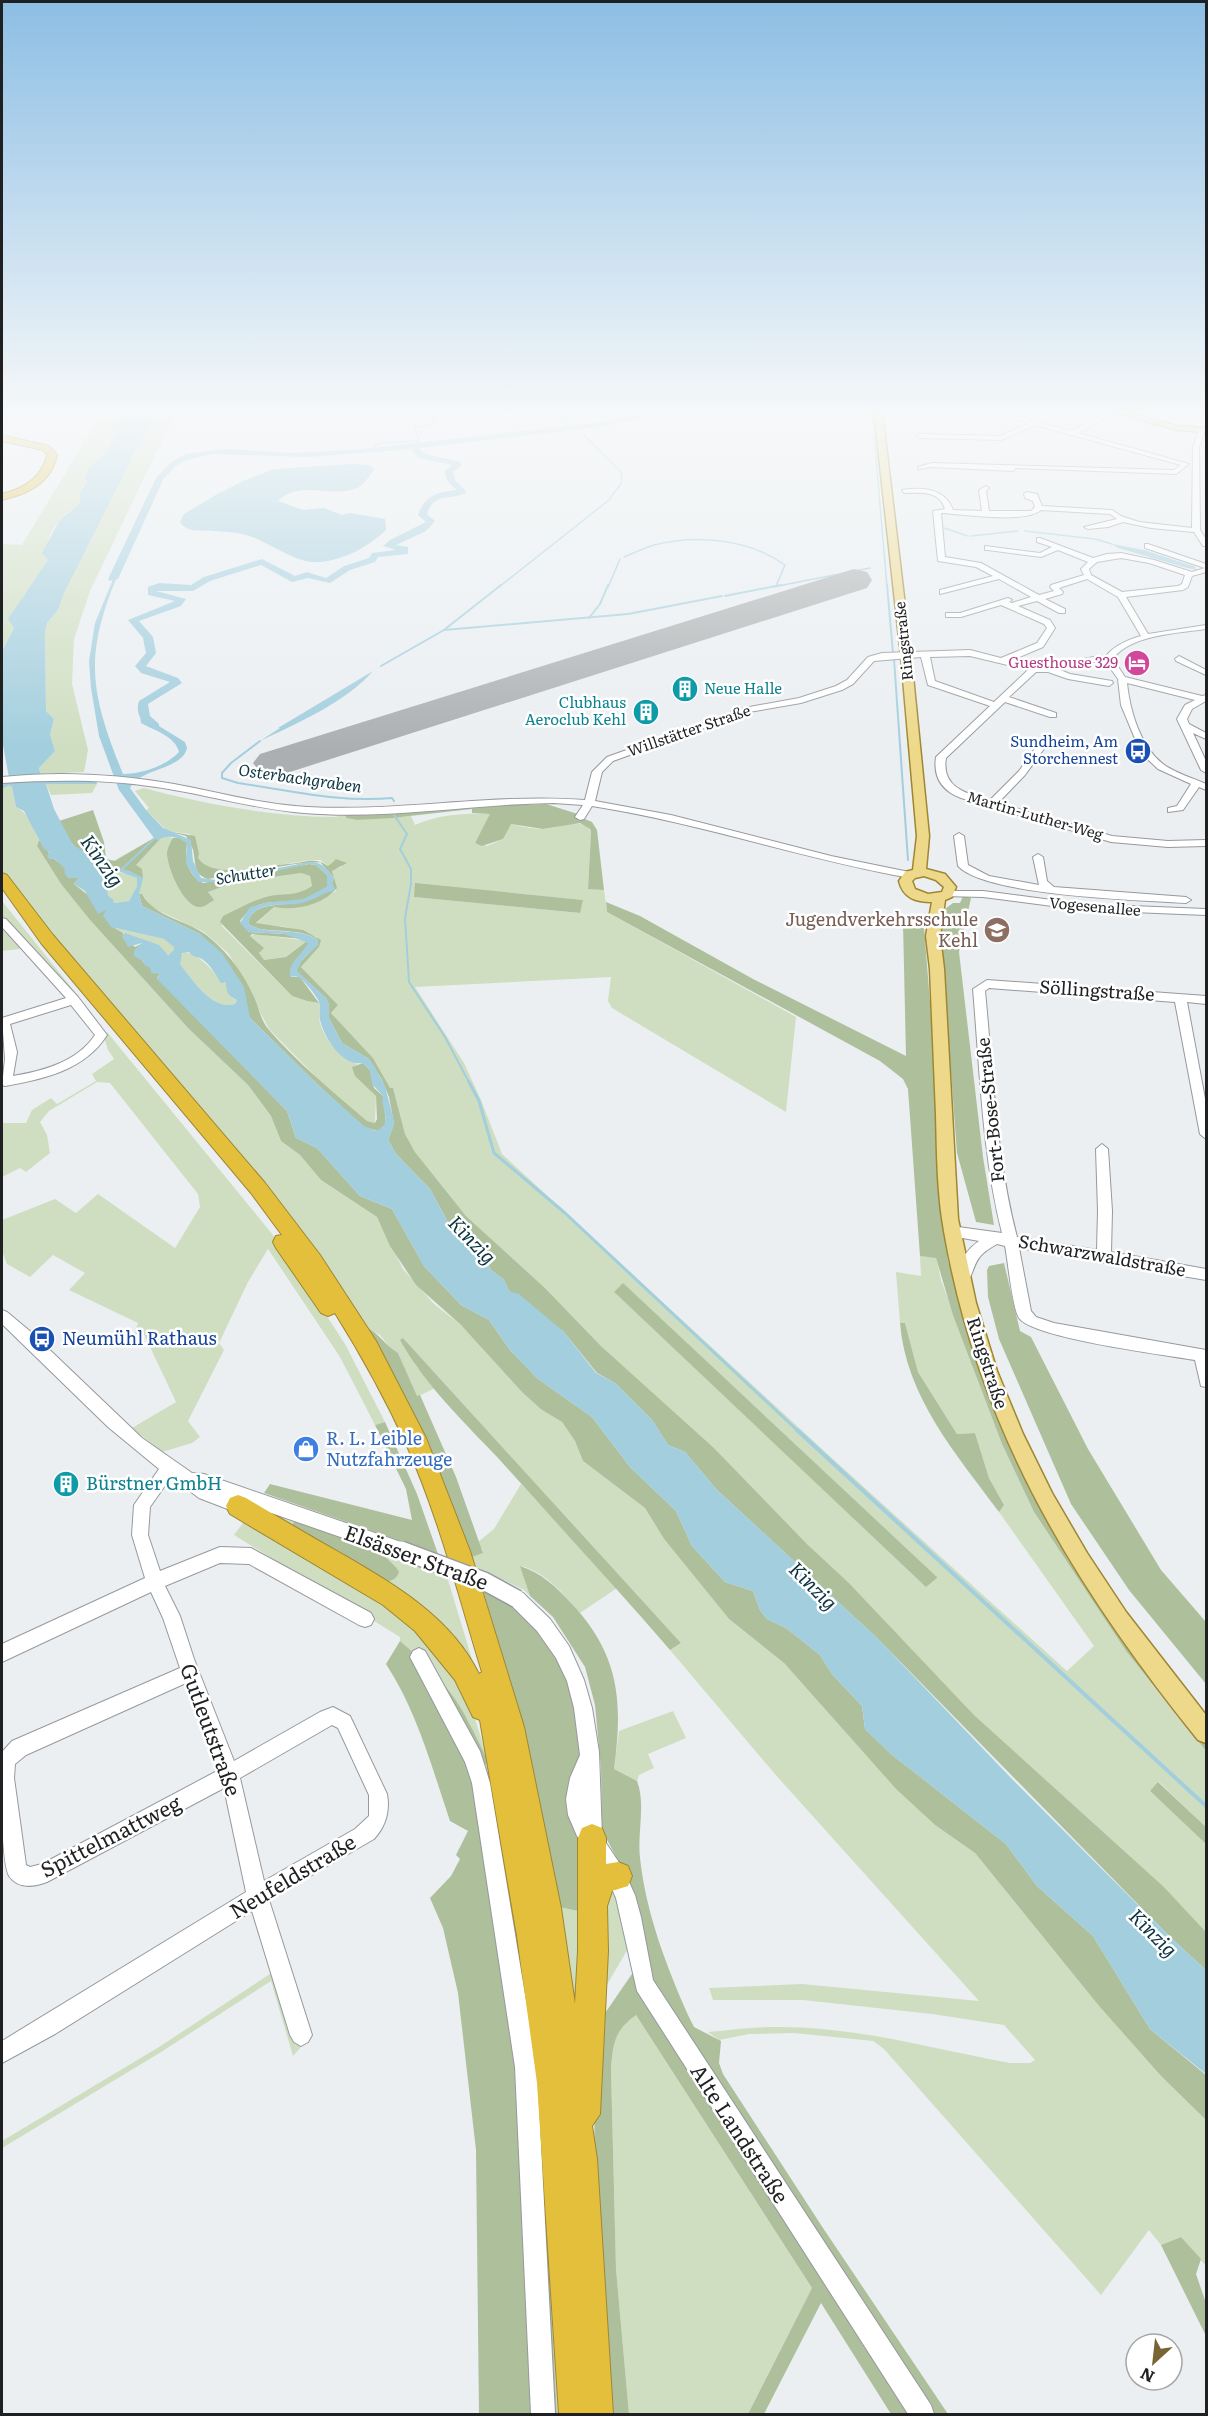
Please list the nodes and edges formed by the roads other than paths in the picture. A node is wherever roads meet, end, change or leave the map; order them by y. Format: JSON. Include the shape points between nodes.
{"nodes":[{"id":1,"x":891,"y":524,"type":"edge"},
{"id":2,"x":938,"y":524,"type":"edge"},
{"id":3,"x":1112,"y":524,"type":"edge"},
{"id":4,"x":1177,"y":524,"type":"edge"},
{"id":5,"x":1200,"y":524,"type":"edge"},
{"id":6,"x":1196,"y":525,"type":"junction"},
{"id":7,"x":1088,"y":527,"type":"dead end"},
{"id":8,"x":1040,"y":540,"type":"dead end"},
{"id":9,"x":1206,"y":544,"type":"edge"},
{"id":10,"x":1148,"y":546,"type":"dead end"},
{"id":11,"x":1058,"y":547,"type":"junction"},
{"id":12,"x":988,"y":548,"type":"dead end"},
{"id":13,"x":1093,"y":561,"type":"junction"},
{"id":14,"x":1206,"y":568,"type":"edge"},
{"id":15,"x":1194,"y":573,"type":"junction"},
{"id":16,"x":1088,"y":576,"type":"junction"},
{"id":17,"x":999,"y":577,"type":"junction"},
{"id":18,"x":943,"y":592,"type":"dead end"},
{"id":19,"x":1029,"y":594,"type":"junction"},
{"id":20,"x":1121,"y":595,"type":"junction"},
{"id":21,"x":1038,"y":598,"type":"junction"},
{"id":22,"x":1002,"y":602,"type":"junction"},
{"id":23,"x":1011,"y":606,"type":"junction"},
{"id":24,"x":1062,"y":611,"type":"dead end"},
{"id":25,"x":949,"y":615,"type":"dead end"},
{"id":26,"x":1206,"y":627,"type":"edge"},
{"id":27,"x":1187,"y":629,"type":"junction"},
{"id":28,"x":1146,"y":638,"type":"junction"},
{"id":29,"x":1206,"y":640,"type":"edge"},
{"id":30,"x":925,"y":655,"type":"junction"},
{"id":31,"x":906,"y":656,"type":"junction"},
{"id":32,"x":1109,"y":658,"type":"junction"},
{"id":33,"x":1179,"y":659,"type":"dead end"},
{"id":34,"x":1002,"y":661,"type":"junction"},
{"id":35,"x":1034,"y":669,"type":"junction"},
{"id":36,"x":1049,"y":669,"type":"junction"},
{"id":37,"x":1206,"y":673,"type":"edge"},
{"id":38,"x":1117,"y":683,"type":"junction"},
{"id":39,"x":1204,"y":698,"type":"edge"},
{"id":40,"x":999,"y":701,"type":"junction"},
{"id":41,"x":1053,"y":715,"type":"dead end"},
{"id":42,"x":1184,"y":725,"type":"junction"},
{"id":43,"x":1206,"y":736,"type":"edge"},
{"id":44,"x":1044,"y":742,"type":"dead end"},
{"id":45,"x":1206,"y":770,"type":"edge"},
{"id":46,"x":2,"y":780,"type":"edge"},
{"id":47,"x":1203,"y":785,"type":"edge"},
{"id":48,"x":590,"y":803,"type":"junction"},
{"id":49,"x":992,"y":804,"type":"junction"},
{"id":50,"x":1171,"y":810,"type":"dead end"},
{"id":51,"x":580,"y":817,"type":"dead end"},
{"id":52,"x":959,"y":836,"type":"dead end"},
{"id":53,"x":923,"y":837,"type":"junction"},
{"id":54,"x":1206,"y":843,"type":"edge"},
{"id":55,"x":1038,"y":857,"type":"dead end"},
{"id":56,"x":911,"y":877,"type":"junction"},
{"id":57,"x":2,"y":878,"type":"edge"},
{"id":58,"x":943,"y":887,"type":"junction"},
{"id":59,"x":1051,"y":890,"type":"junction"},
{"id":60,"x":2,"y":892,"type":"edge"},
{"id":61,"x":1081,"y":894,"type":"junction"},
{"id":62,"x":921,"y":898,"type":"junction"},
{"id":63,"x":1186,"y":900,"type":"dead end"},
{"id":64,"x":1083,"y":907,"type":"junction"},
{"id":65,"x":1206,"y":912,"type":"edge"},
{"id":66,"x":2,"y":921,"type":"edge"},
{"id":67,"x":933,"y":936,"type":"junction"},
{"id":68,"x":987,"y":984,"type":"joint"},
{"id":69,"x":1180,"y":997,"type":"junction"},
{"id":70,"x":75,"y":1000,"type":"junction"},
{"id":71,"x":1206,"y":1000,"type":"edge"},
{"id":72,"x":3,"y":1022,"type":"edge"},
{"id":73,"x":3,"y":1082,"type":"edge"},
{"id":74,"x":1206,"y":1134,"type":"edge"},
{"id":75,"x":1102,"y":1149,"type":"dead end"},
{"id":76,"x":951,"y":1231,"type":"junction"},
{"id":77,"x":1005,"y":1239,"type":"junction"},
{"id":78,"x":1104,"y":1256,"type":"junction"},
{"id":79,"x":1206,"y":1274,"type":"edge"},
{"id":80,"x":962,"y":1285,"type":"junction"},
{"id":81,"x":2,"y":1316,"type":"edge"},
{"id":82,"x":1204,"y":1356,"type":"edge"},
{"id":83,"x":1206,"y":1381,"type":"edge"},
{"id":84,"x":168,"y":1469,"type":"junction"},
{"id":85,"x":244,"y":1502,"type":"junction"},
{"id":86,"x":155,"y":1583,"type":"junction"},
{"id":87,"x":365,"y":1619,"type":"dead end"},
{"id":88,"x":2,"y":1653,"type":"edge"},
{"id":89,"x":419,"y":1657,"type":"dead end"},
{"id":90,"x":190,"y":1672,"type":"junction"},
{"id":91,"x":1206,"y":1732,"type":"edge"},
{"id":92,"x":500,"y":1752,"type":"junction"},
{"id":93,"x":230,"y":1774,"type":"junction"},
{"id":94,"x":591,"y":1838,"type":"junction"},
{"id":95,"x":618,"y":1876,"type":"junction"},
{"id":96,"x":257,"y":1895,"type":"junction"},
{"id":97,"x":594,"y":1906,"type":"junction"},
{"id":98,"x":301,"y":2035,"type":"dead end"},
{"id":99,"x":2,"y":2053,"type":"edge"},
{"id":100,"x":581,"y":2159,"type":"junction"},
{"id":101,"x":543,"y":2415,"type":"edge"},
{"id":102,"x":577,"y":2415,"type":"edge"},
{"id":103,"x":596,"y":2415,"type":"edge"},
{"id":104,"x":922,"y":2415,"type":"edge"}],
"edges":[{"from":1,"to":31,"type":"main road","name":"Ringstraße"},
{"from":2,"to":17,"type":"street","via":[[941,559],[978,565]]},
{"from":3,"to":7,"type":"street"},
{"from":4,"to":6,"type":"street"},
{"from":5,"to":6,"type":"street"},
{"from":6,"to":9,"type":"street"},
{"from":8,"to":11,"type":"street"},
{"from":10,"to":14,"type":"street"},
{"from":11,"to":12,"type":"street","via":[[1041,555]]},
{"from":11,"to":13,"type":"street"},
{"from":13,"to":15,"type":"street","via":[[1125,556]]},
{"from":13,"to":16,"type":"street","via":[[1085,569]]},
{"from":14,"to":15,"type":"street"},
{"from":15,"to":20,"type":"street","via":[[1180,588]]},
{"from":16,"to":20,"type":"street"},
{"from":16,"to":21,"type":"street","via":[[1054,587],[1059,592]]},
{"from":17,"to":18,"type":"street"},
{"from":17,"to":19,"type":"street"},
{"from":19,"to":21,"type":"street"},
{"from":19,"to":22,"type":"street"},
{"from":20,"to":28,"type":"street"},
{"from":21,"to":23,"type":"street"},
{"from":21,"to":24,"type":"street"},
{"from":22,"to":23,"type":"street"},
{"from":22,"to":25,"type":"street"},
{"from":23,"to":34,"type":"street","via":[[1052,628],[1040,645]]},
{"from":26,"to":27,"type":"street"},
{"from":27,"to":28,"type":"street"},
{"from":27,"to":29,"type":"street"},
{"from":28,"to":32,"type":"street","via":[[1115,649]]},
{"from":30,"to":31,"type":"street","name":"Willstätter Straße"},
{"from":30,"to":34,"type":"street","name":"Willstätter Straße","via":[[970,653]]},
{"from":30,"to":40,"type":"street","via":[[931,683]]},
{"from":31,"to":48,"type":"street","name":"Willstätter Straße","via":[[871,659],[839,688],[747,710],[610,759],[600,765],[593,777]]},
{"from":31,"to":53,"type":"main road","name":"Ringstraße"},
{"from":32,"to":36,"type":"street","name":"Willstätter Straße","via":[[1089,658]]},
{"from":32,"to":38,"type":"street"},
{"from":33,"to":37,"type":"street"},
{"from":34,"to":35,"type":"street","name":"Willstätter Straße"},
{"from":35,"to":36,"type":"street","name":"Willstätter Straße"},
{"from":35,"to":40,"type":"street","name":"Martin-Luther-Weg"},
{"from":36,"to":38,"type":"street","via":[[1068,676]]},
{"from":38,"to":39,"type":"street"},
{"from":38,"to":47,"type":"street","via":[[1144,751],[1161,767]]},
{"from":39,"to":42,"type":"street","via":[[1184,712]]},
{"from":40,"to":41,"type":"street"},
{"from":40,"to":49,"type":"street","name":"Martin-Luther-Weg","via":[[940,760],[946,787]]},
{"from":42,"to":43,"type":"street"},
{"from":42,"to":45,"type":"street"},
{"from":44,"to":49,"type":"street","via":[[1022,773]]},
{"from":46,"to":48,"type":"street","via":[[71,776],[157,784],[273,806],[335,812],[509,800]]},
{"from":47,"to":50,"type":"street","via":[[1180,808]]},
{"from":48,"to":51,"type":"street","name":"Willstätter Straße"},
{"from":48,"to":56,"type":"street","via":[[665,816]]},
{"from":49,"to":54,"type":"street","name":"Martin-Luther-Weg","via":[[1111,838]]},
{"from":52,"to":59,"type":"street","via":[[963,866],[974,874]]},
{"from":53,"to":56,"type":"main road","name":"Ringstraße"},
{"from":53,"to":58,"type":"main road","name":"Ringstraße"},
{"from":55,"to":59,"type":"street","via":[[1042,882]]},
{"from":56,"to":58,"type":"main road"},
{"from":56,"to":62,"type":"main road","via":[[911,893]]},
{"from":57,"to":100,"type":"highway","via":[[47,939],[258,1188],[313,1261],[368,1347],[418,1445],[458,1551],[511,1727],[547,1908]]},
{"from":58,"to":62,"type":"main road"},
{"from":58,"to":64,"type":"street","name":"Vogesenallee"},
{"from":58,"to":67,"type":"main road","name":"Ringstraße"},
{"from":59,"to":61,"type":"street"},
{"from":60,"to":92,"type":"highway","via":[[238,1180],[358,1357],[408,1456],[441,1541],[478,1660]]},
{"from":61,"to":63,"type":"street"},
{"from":61,"to":64,"type":"street"},
{"from":62,"to":67,"type":"main road","name":"Ringstraße"},
{"from":64,"to":65,"type":"street","name":"Vogesenallee"},
{"from":66,"to":70,"type":"street"},
{"from":67,"to":76,"type":"main road","name":"Ringstraße"},
{"from":68,"to":69,"type":"street","name":"Söllingstraße"},
{"from":68,"to":77,"type":"street","name":"Fort-Bose-Straße","via":[[980,989]]},
{"from":69,"to":71,"type":"street","name":"Söllingstraße"},
{"from":69,"to":74,"type":"street"},
{"from":70,"to":72,"type":"street"},
{"from":70,"to":73,"type":"street","via":[[99,1029],[99,1039],[52,1072]]},
{"from":72,"to":73,"type":"street","via":[[12,1065]]},
{"from":75,"to":78,"type":"street"},
{"from":76,"to":77,"type":"street","name":"Schwarzwaldstraße"},
{"from":76,"to":80,"type":"main road","name":"Ringstraße"},
{"from":77,"to":78,"type":"street","name":"Schwarzwaldstraße"},
{"from":77,"to":80,"type":"street","name":"Schwarzwaldstraße","via":[[973,1252],[965,1265]]},
{"from":77,"to":82,"type":"street","via":[[1024,1314],[1031,1321],[1054,1329]]},
{"from":78,"to":79,"type":"street","name":"Schwarzwaldstraße"},
{"from":80,"to":91,"type":"main road","name":"Ringstraße","via":[[997,1398],[1066,1540],[1123,1624]]},
{"from":81,"to":84,"type":"street","name":"Elsässer Straße","via":[[131,1439]]},
{"from":82,"to":83,"type":"street"},
{"from":84,"to":85,"type":"street","name":"Elsässer Straße","via":[[198,1489]]},
{"from":84,"to":86,"type":"street","name":"Gutleutstraße","via":[[142,1505],[141,1513],[140,1535]]},
{"from":85,"to":92,"type":"highway","via":[[392,1597],[424,1623],[464,1671]]},
{"from":85,"to":94,"type":"street","name":"Elsässer Straße","bridge":true,"via":[[401,1550],[484,1581],[517,1599],[548,1629],[570,1664],[583,1701],[590,1752],[576,1784],[574,1800],[578,1820]]},
{"from":86,"to":87,"type":"street","via":[[220,1555],[251,1556]]},
{"from":86,"to":88,"type":"street"},
{"from":86,"to":90,"type":"street","name":"Gutleutstraße"},
{"from":89,"to":101,"type":"street","via":[[481,1783],[513,1974],[526,2067]]},
{"from":90,"to":93,"type":"street","name":"Gutleutstraße"},
{"from":90,"to":93,"type":"street","name":"Spittelmattweg","via":[[11,1754],[6,1760],[5,1778],[15,1868],[27,1878],[47,1872]]},
{"from":92,"to":102,"type":"highway","via":[[553,2083]]},
{"from":93,"to":96,"type":"street","name":"Gutleutstraße"},
{"from":93,"to":96,"type":"street","name":"Neufeldstraße","via":[[333,1716],[344,1722],[381,1805],[370,1830]]},
{"from":94,"to":95,"type":"street","name":"Alte Landstraße"},
{"from":94,"to":97,"type":"highway"},
{"from":95,"to":97,"type":"highway","via":[[602,1879]]},
{"from":95,"to":104,"type":"street","name":"Alte Landstraße","via":[[627,1898],[644,1984]]},
{"from":96,"to":98,"type":"street","name":"Gutleutstraße"},
{"from":96,"to":99,"type":"street","name":"Neufeldstraße"},
{"from":97,"to":100,"type":"highway"},
{"from":100,"to":103,"type":"highway"}]}
